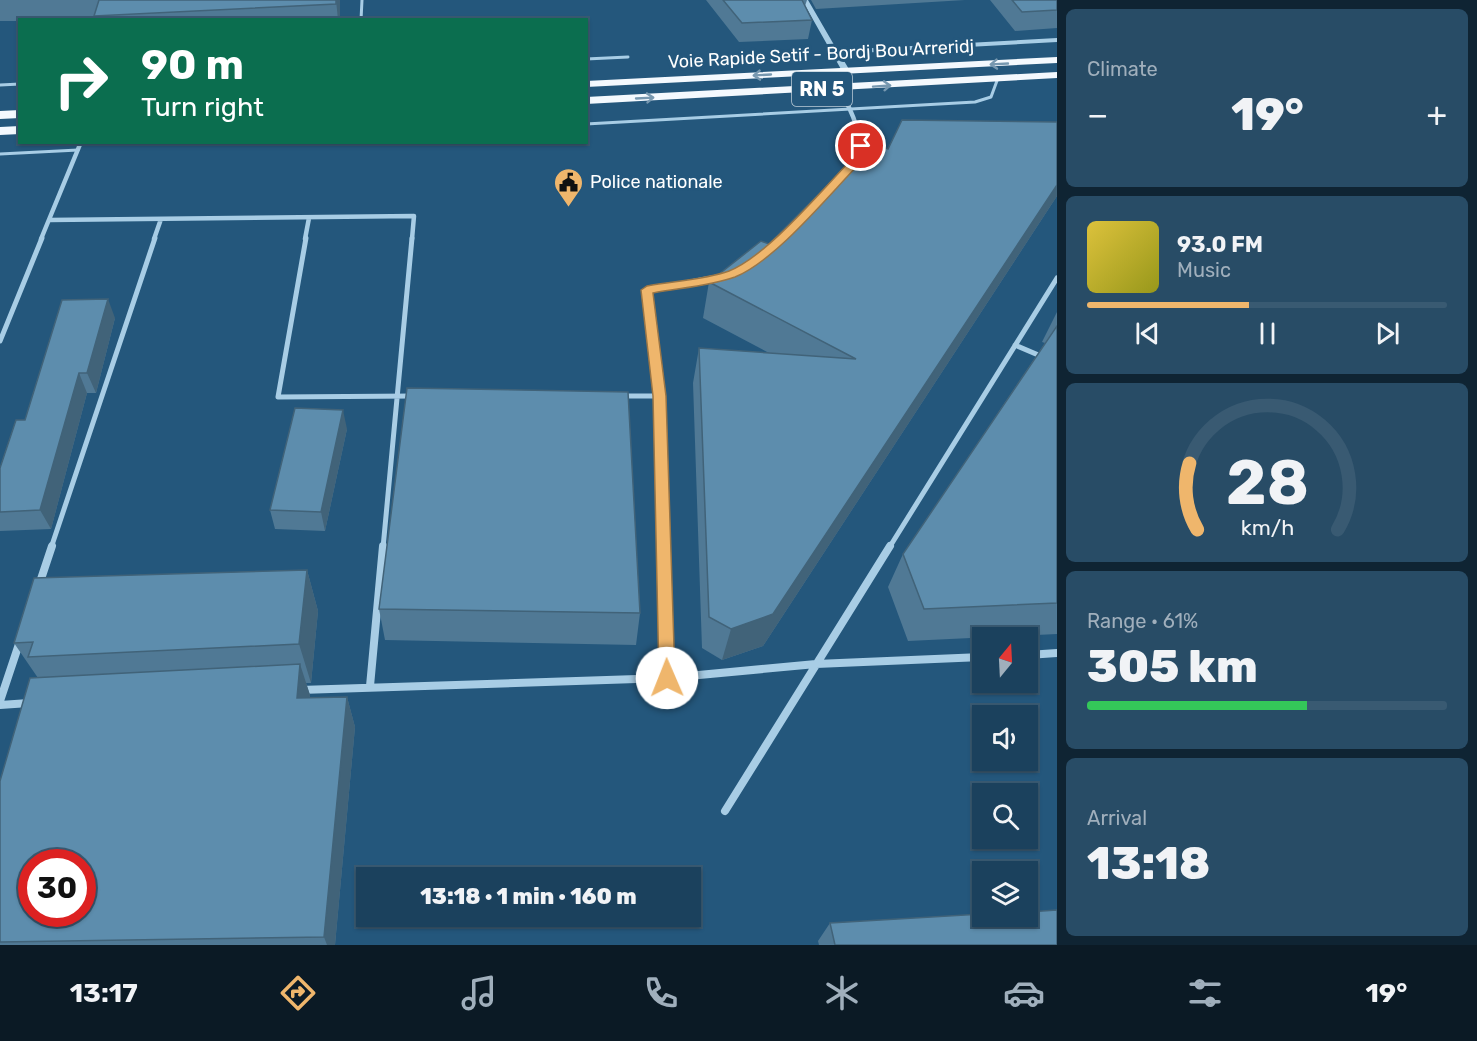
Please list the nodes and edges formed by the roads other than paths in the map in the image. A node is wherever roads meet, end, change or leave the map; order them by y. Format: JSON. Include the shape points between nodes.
{"nodes":[{"id":1,"x":362,"y":0,"type":"edge"},
{"id":2,"x":805,"y":0,"type":"edge"},
{"id":3,"x":361,"y":18,"type":"edge"},
{"id":4,"x":1057,"y":40,"type":"edge"},
{"id":5,"x":835,"y":52,"type":"junction"},
{"id":6,"x":628,"y":57,"type":"dead end"},
{"id":7,"x":588,"y":59,"type":"edge"},
{"id":8,"x":1057,"y":60,"type":"edge"},
{"id":9,"x":846,"y":70,"type":"junction"},
{"id":10,"x":1057,"y":75,"type":"edge"},
{"id":11,"x":998,"y":78,"type":"junction"},
{"id":12,"x":18,"y":84,"type":"edge"},
{"id":13,"x":588,"y":84,"type":"edge"},
{"id":14,"x":0,"y":85,"type":"edge"},
{"id":15,"x":840,"y":88,"type":"junction"},
{"id":16,"x":588,"y":101,"type":"edge"},
{"id":17,"x":851,"y":111,"type":"junction"},
{"id":18,"x":18,"y":114,"type":"edge"},
{"id":19,"x":0,"y":115,"type":"edge"},
{"id":20,"x":588,"y":124,"type":"edge"},
{"id":21,"x":18,"y":130,"type":"edge"},
{"id":22,"x":0,"y":131,"type":"edge"},
{"id":23,"x":80,"y":144,"type":"edge"},
{"id":24,"x":78,"y":150,"type":"junction"},
{"id":25,"x":0,"y":154,"type":"edge"},
{"id":26,"x":848,"y":169,"type":"edge"},
{"id":27,"x":309,"y":218,"type":"junction"},
{"id":28,"x":161,"y":219,"type":"junction"},
{"id":29,"x":49,"y":220,"type":"junction"},
{"id":30,"x":730,"y":274,"type":"edge"},
{"id":31,"x":1057,"y":278,"type":"edge"},
{"id":32,"x":0,"y":341,"type":"edge"},
{"id":33,"x":1015,"y":345,"type":"junction"},
{"id":34,"x":1057,"y":363,"type":"edge"},
{"id":35,"x":398,"y":396,"type":"junction"},
{"id":36,"x":422,"y":396,"type":"edge"},
{"id":37,"x":612,"y":396,"type":"edge"},
{"id":38,"x":660,"y":396,"type":"junction"},
{"id":39,"x":38,"y":589,"type":"edge"},
{"id":40,"x":22,"y":634,"type":"edge"},
{"id":41,"x":1057,"y":653,"type":"edge"},
{"id":42,"x":1038,"y":654,"type":"edge"},
{"id":43,"x":972,"y":657,"type":"edge"},
{"id":44,"x":816,"y":664,"type":"junction"},
{"id":45,"x":667,"y":678,"type":"junction"},
{"id":46,"x":370,"y":686,"type":"junction"},
{"id":47,"x":286,"y":690,"type":"edge"},
{"id":48,"x":0,"y":703,"type":"edge"},
{"id":49,"x":36,"y":703,"type":"edge"},
{"id":50,"x":725,"y":811,"type":"dead end"}],
"edges":[{"from":1,"to":3,"type":"lane"},
{"from":2,"to":5,"type":"street"},
{"from":4,"to":5,"type":"street"},
{"from":5,"to":9,"type":"street"},
{"from":6,"to":7,"type":"lane"},
{"from":8,"to":9,"type":"highway","name":"Voie Rapide Setif - Bordj Bou Arreridj","number":"RN 5","one_way":true},
{"from":9,"to":13,"type":"highway","name":"Voie Rapide Setif - Bordj Bou Arreridj","number":"RN 5","one_way":true},
{"from":9,"to":15,"type":"street"},
{"from":10,"to":11,"type":"highway","name":"Voie Rapide Setif - Bordj Bou Arreridj","number":"RN 5"},
{"from":15,"to":11,"type":"highway","name":"Voie Rapide Setif - Bordj Bou Arreridj","number":"RN 5","one_way":true},
{"from":11,"to":17,"type":"lane","via":[[993,93],[985,100]]},
{"from":12,"to":14,"type":"lane"},
{"from":16,"to":15,"type":"highway","name":"Voie Rapide Setif - Bordj Bou Arreridj","number":"RN 5","one_way":true},
{"from":15,"to":17,"type":"street"},
{"from":17,"to":20,"type":"lane"},
{"from":17,"to":26,"type":"street","via":[[861,133],[861,146],[856,161]]},
{"from":18,"to":19,"type":"highway"},
{"from":21,"to":22,"type":"highway"},
{"from":23,"to":24,"type":"street"},
{"from":24,"to":25,"type":"lane"},
{"from":24,"to":29,"type":"street"},
{"from":27,"to":28,"type":"street"},
{"from":27,"to":35,"type":"street","via":[[414,216]]},
{"from":27,"to":35,"type":"street","via":[[278,397]]},
{"from":28,"to":29,"type":"street"},
{"from":28,"to":39,"type":"street"},
{"from":29,"to":32,"type":"street"},
{"from":30,"to":38,"type":"street","via":[[647,290]]},
{"from":31,"to":33,"type":"street"},
{"from":33,"to":34,"type":"street"},
{"from":33,"to":44,"type":"street"},
{"from":35,"to":36,"type":"street"},
{"from":35,"to":46,"type":"street"},
{"from":37,"to":38,"type":"street"},
{"from":38,"to":45,"type":"street"},
{"from":40,"to":48,"type":"street"},
{"from":41,"to":42,"type":"street"},
{"from":43,"to":44,"type":"street"},
{"from":44,"to":45,"type":"street"},
{"from":44,"to":50,"type":"street"},
{"from":45,"to":46,"type":"street"},
{"from":46,"to":47,"type":"street"},
{"from":48,"to":49,"type":"street"}]}
